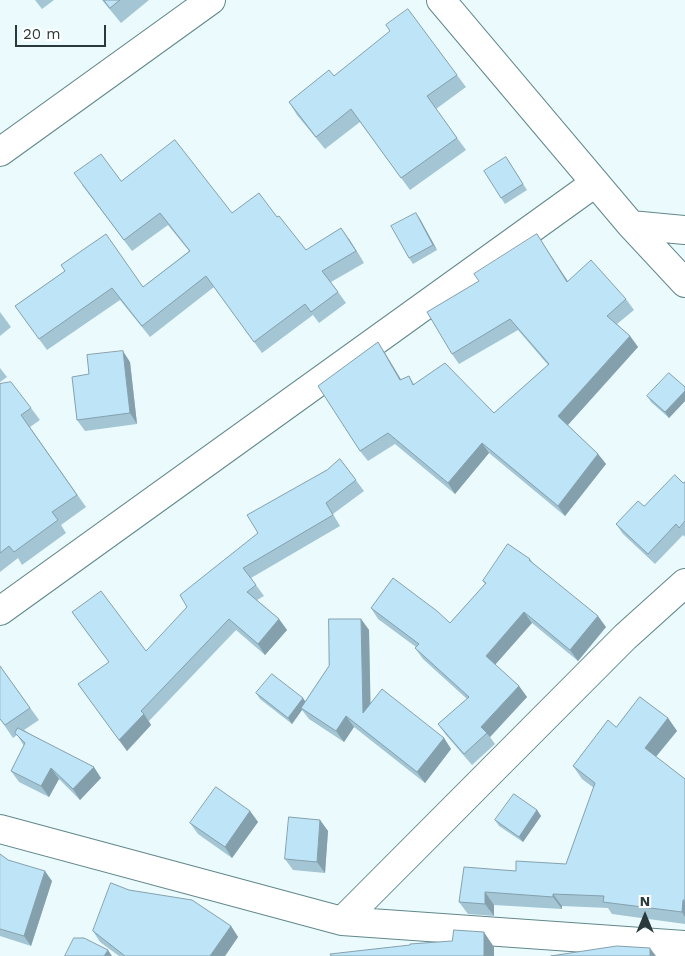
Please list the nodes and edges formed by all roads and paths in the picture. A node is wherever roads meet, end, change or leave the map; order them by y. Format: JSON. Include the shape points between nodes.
{"nodes":[{"id":1,"x":211,"y":0,"type":"edge"},
{"id":2,"x":441,"y":0,"type":"edge"},
{"id":3,"x":0,"y":152,"type":"edge"},
{"id":4,"x":595,"y":183,"type":"junction"},
{"id":5,"x":631,"y":225,"type":"junction"},
{"id":6,"x":685,"y":230,"type":"edge"},
{"id":7,"x":685,"y":283,"type":"edge"},
{"id":8,"x":685,"y":583,"type":"edge"},
{"id":9,"x":0,"y":611,"type":"edge"},
{"id":10,"x":0,"y":830,"type":"edge"},
{"id":11,"x":342,"y":921,"type":"junction"},
{"id":12,"x":685,"y":945,"type":"edge"}],
"edges":[{"from":1,"to":3,"type":"street"},
{"from":2,"to":4,"type":"street"},
{"from":4,"to":5,"type":"street"},
{"from":4,"to":9,"type":"street"},
{"from":5,"to":6,"type":"street"},
{"from":5,"to":7,"type":"street"},
{"from":8,"to":11,"type":"street","via":[[625,638]]},
{"from":10,"to":11,"type":"street"},
{"from":11,"to":12,"type":"street"}]}
